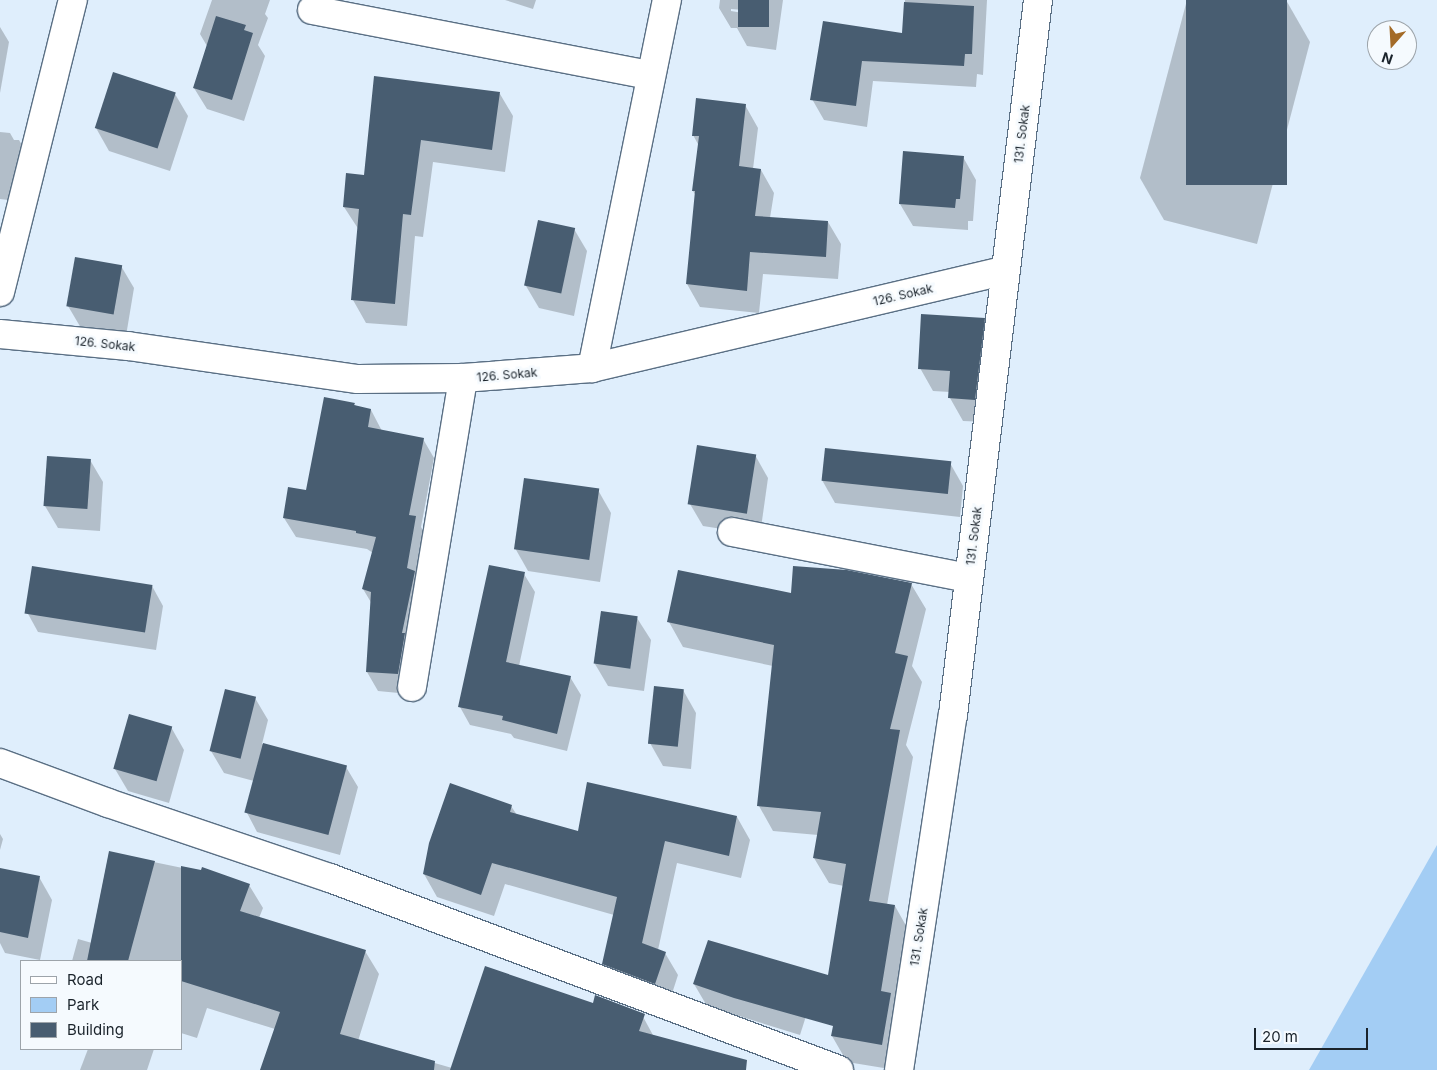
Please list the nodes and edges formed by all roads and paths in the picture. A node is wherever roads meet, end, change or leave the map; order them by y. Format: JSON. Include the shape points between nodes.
{"nodes":[{"id":1,"x":73,"y":0,"type":"edge"},
{"id":2,"x":667,"y":0,"type":"edge"},
{"id":3,"x":1038,"y":0,"type":"edge"},
{"id":4,"x":312,"y":10,"type":"dead end"},
{"id":5,"x":651,"y":75,"type":"junction"},
{"id":6,"x":1006,"y":270,"type":"junction"},
{"id":7,"x":0,"y":292,"type":"edge"},
{"id":8,"x":0,"y":334,"type":"edge"},
{"id":9,"x":592,"y":368,"type":"junction"},
{"id":10,"x":463,"y":378,"type":"junction"},
{"id":11,"x":732,"y":532,"type":"dead end"},
{"id":12,"x":969,"y":578,"type":"junction"},
{"id":13,"x":412,"y":687,"type":"dead end"},
{"id":14,"x":0,"y":763,"type":"edge"},
{"id":15,"x":839,"y":1070,"type":"edge"},
{"id":16,"x":899,"y":1070,"type":"edge"}],
"edges":[{"from":1,"to":7,"type":"street"},
{"from":2,"to":5,"type":"street"},
{"from":3,"to":6,"type":"street","name":"131. Sokak"},
{"from":4,"to":5,"type":"street"},
{"from":5,"to":9,"type":"street"},
{"from":6,"to":9,"type":"street","name":"126. Sokak"},
{"from":6,"to":12,"type":"street","name":"131. Sokak"},
{"from":8,"to":10,"type":"street","name":"126. Sokak","via":[[128,346],[358,379]]},
{"from":9,"to":10,"type":"street","name":"126. Sokak"},
{"from":10,"to":13,"type":"street"},
{"from":11,"to":12,"type":"street"},
{"from":12,"to":16,"type":"street","name":"131. Sokak","via":[[953,715]]},
{"from":14,"to":15,"type":"street","via":[[330,878]]}]}
